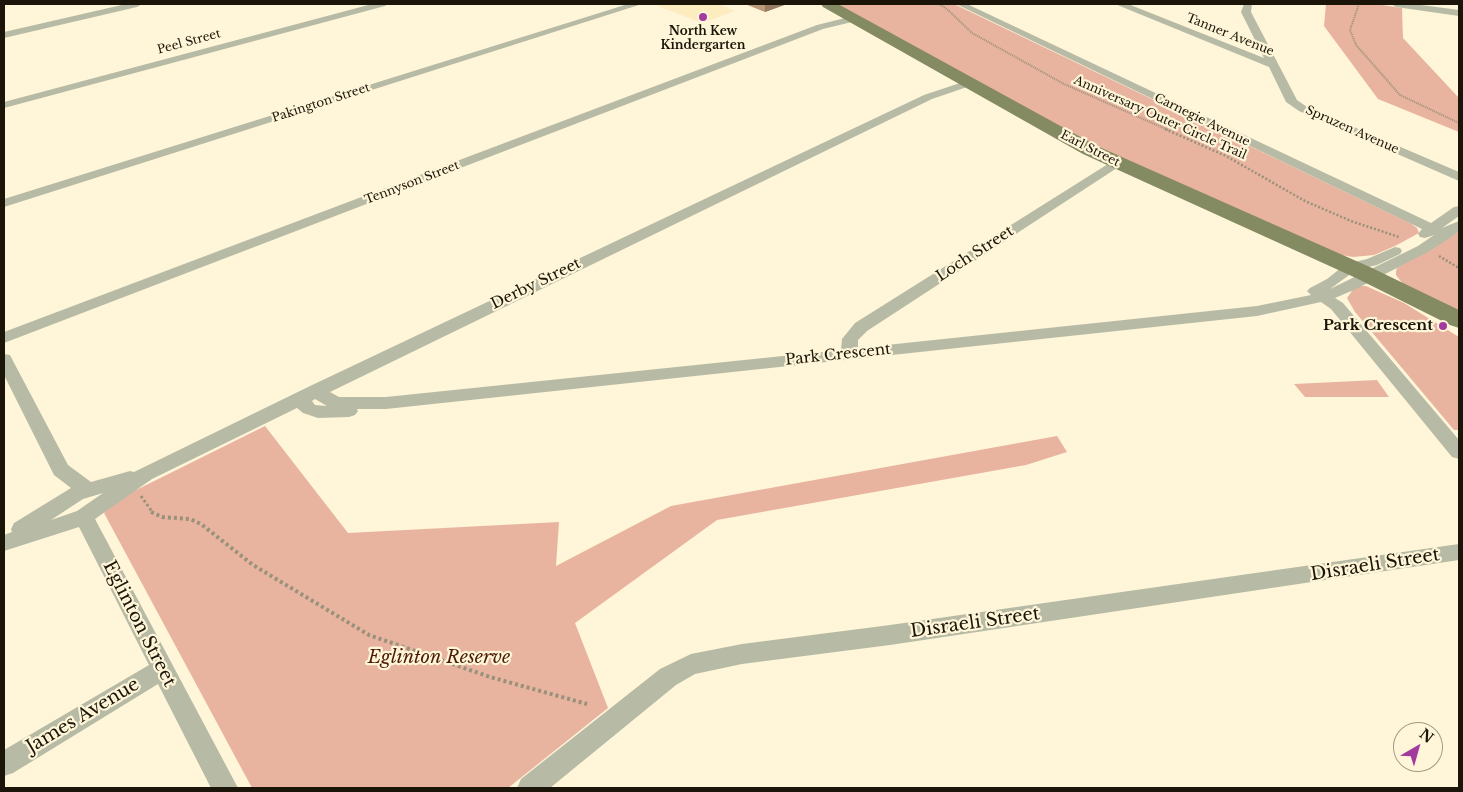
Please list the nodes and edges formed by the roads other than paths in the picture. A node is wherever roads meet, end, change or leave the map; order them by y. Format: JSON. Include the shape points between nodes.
{"nodes":[{"id":1,"x":137,"y":4,"type":"edge"},
{"id":2,"x":382,"y":4,"type":"edge"},
{"id":3,"x":637,"y":4,"type":"edge"},
{"id":4,"x":828,"y":4,"type":"edge"},
{"id":5,"x":960,"y":4,"type":"edge"},
{"id":6,"x":1120,"y":4,"type":"edge"},
{"id":7,"x":1248,"y":4,"type":"edge"},
{"id":8,"x":1396,"y":4,"type":"edge"},
{"id":9,"x":1459,"y":13,"type":"edge"},
{"id":10,"x":851,"y":17,"type":"junction"},
{"id":11,"x":4,"y":35,"type":"edge"},
{"id":12,"x":1274,"y":66,"type":"junction"},
{"id":13,"x":965,"y":81,"type":"junction"},
{"id":14,"x":4,"y":105,"type":"edge"},
{"id":15,"x":1116,"y":163,"type":"junction"},
{"id":16,"x":1459,"y":177,"type":"edge"},
{"id":17,"x":4,"y":203,"type":"edge"},
{"id":18,"x":1459,"y":210,"type":"edge"},
{"id":19,"x":1459,"y":225,"type":"edge"},
{"id":20,"x":1439,"y":232,"type":"junction"},
{"id":21,"x":1362,"y":272,"type":"junction"},
{"id":22,"x":1319,"y":294,"type":"junction"},
{"id":23,"x":1459,"y":320,"type":"edge"},
{"id":24,"x":4,"y":338,"type":"edge"},
{"id":25,"x":849,"y":354,"type":"junction"},
{"id":26,"x":4,"y":359,"type":"edge"},
{"id":27,"x":314,"y":391,"type":"junction"},
{"id":28,"x":298,"y":399,"type":"junction"},
{"id":29,"x":386,"y":403,"type":"junction"},
{"id":30,"x":1459,"y":452,"type":"edge"},
{"id":31,"x":61,"y":470,"type":"junction"},
{"id":32,"x":145,"y":474,"type":"junction"},
{"id":33,"x":87,"y":490,"type":"junction"},
{"id":34,"x":62,"y":502,"type":"junction"},
{"id":35,"x":84,"y":517,"type":"junction"},
{"id":36,"x":22,"y":529,"type":"junction"},
{"id":37,"x":4,"y":542,"type":"edge"},
{"id":38,"x":1459,"y":552,"type":"edge"},
{"id":39,"x":162,"y":669,"type":"junction"},
{"id":40,"x":4,"y":764,"type":"edge"},
{"id":41,"x":225,"y":788,"type":"edge"},
{"id":42,"x":530,"y":788,"type":"edge"}],
"edges":[{"from":1,"to":11,"type":"street"},
{"from":2,"to":14,"type":"street","name":"Peel Street"},
{"from":3,"to":17,"type":"street","name":"Pakington Street"},
{"from":4,"to":10,"type":"main road","name":"Earl Street"},
{"from":5,"to":20,"type":"street","name":"Carnegie Avenue"},
{"from":6,"to":12,"type":"street","name":"Tanner Avenue"},
{"from":7,"to":12,"type":"street","name":"Spruzen Avenue","via":[[1246,12]]},
{"from":8,"to":9,"type":"street"},
{"from":10,"to":13,"type":"main road","name":"Earl Street"},
{"from":10,"to":24,"type":"street","name":"Tennyson Street"},
{"from":12,"to":16,"type":"street","name":"Spruzen Avenue","via":[[1289,99],[1298,106]]},
{"from":13,"to":15,"type":"main road","name":"Earl Street"},
{"from":13,"to":27,"type":"street","name":"Derby Street"},
{"from":15,"to":21,"type":"main road","name":"Earl Street"},
{"from":15,"to":25,"type":"street","name":"Loch Street","via":[[861,327],[850,338]]},
{"from":18,"to":20,"type":"street","name":"Park Crescent"},
{"from":19,"to":20,"type":"street","name":"Park Crescent"},
{"from":20,"to":21,"type":"street","name":"Park Crescent"},
{"from":20,"to":21,"type":"street","name":"Park Crescent","via":[[1412,242]]},
{"from":21,"to":22,"type":"street","name":"Park Crescent"},
{"from":21,"to":22,"type":"street","name":"Park Crescent","via":[[1332,282]]},
{"from":21,"to":23,"type":"main road","name":"Earl Street"},
{"from":22,"to":25,"type":"street","name":"Park Crescent","via":[[1227,315]]},
{"from":22,"to":30,"type":"street","via":[[1337,306]]},
{"from":25,"to":29,"type":"street","name":"Park Crescent"},
{"from":26,"to":31,"type":"street"},
{"from":27,"to":28,"type":"street","name":"Derby Street"},
{"from":27,"to":29,"type":"street","name":"Park Crescent","via":[[336,403]]},
{"from":28,"to":29,"type":"street","name":"Park Crescent","via":[[309,409],[330,413]]},
{"from":28,"to":32,"type":"street","name":"Derby Street"},
{"from":31,"to":33,"type":"street"},
{"from":31,"to":34,"type":"street"},
{"from":32,"to":33,"type":"street","name":"Derby Street"},
{"from":32,"to":35,"type":"street","name":"Derby Street"},
{"from":33,"to":34,"type":"street","name":"Derby Street"},
{"from":34,"to":36,"type":"street","name":"Derby Street"},
{"from":35,"to":36,"type":"street","via":[[65,515]]},
{"from":35,"to":37,"type":"street","name":"Derby Street"},
{"from":35,"to":39,"type":"street","name":"Eglinton Street"},
{"from":36,"to":37,"type":"street","name":"Derby Street"},
{"from":38,"to":42,"type":"street","name":"Disraeli Street","via":[[890,636],[742,654],[691,664],[668,677]]},
{"from":39,"to":40,"type":"street","name":"James Avenue"},
{"from":39,"to":41,"type":"street","name":"Eglinton Street"}]}
